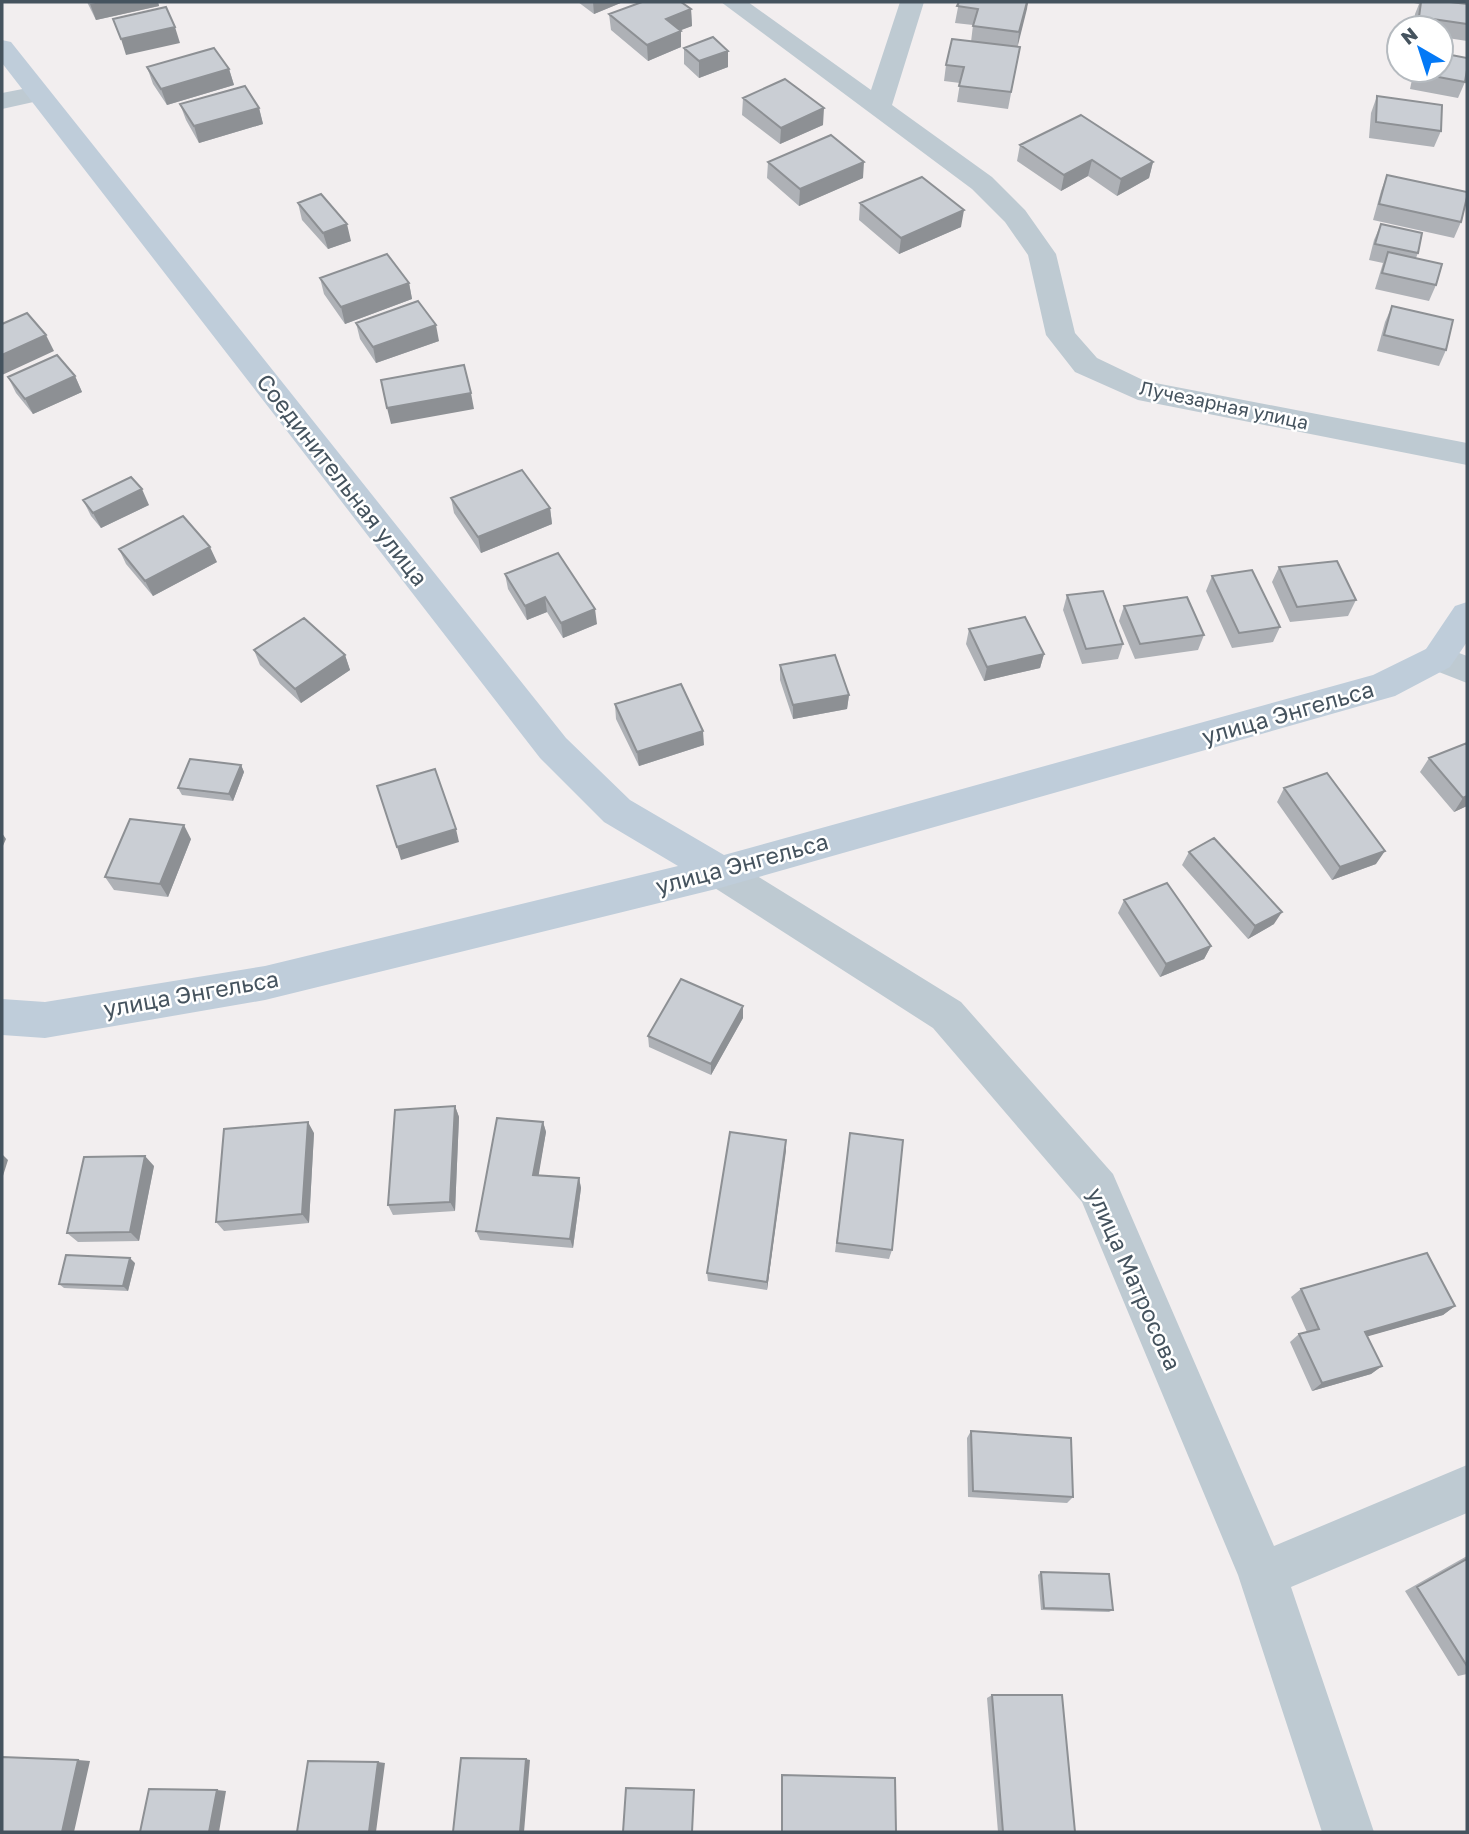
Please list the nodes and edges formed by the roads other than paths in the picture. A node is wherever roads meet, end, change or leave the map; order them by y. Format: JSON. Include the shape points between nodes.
{"nodes":[{"id":1,"x":733,"y":2,"type":"edge"},
{"id":2,"x":912,"y":2,"type":"edge"},
{"id":3,"x":2,"y":47,"type":"edge"},
{"id":4,"x":38,"y":94,"type":"junction"},
{"id":5,"x":2,"y":101,"type":"edge"},
{"id":6,"x":878,"y":108,"type":"junction"},
{"id":7,"x":1467,"y":454,"type":"edge"},
{"id":8,"x":1467,"y":615,"type":"edge"},
{"id":9,"x":1453,"y":664,"type":"edge"},
{"id":10,"x":720,"y":872,"type":"junction"},
{"id":11,"x":2,"y":1017,"type":"edge"},
{"id":12,"x":1467,"y":1489,"type":"edge"},
{"id":13,"x":1262,"y":1574,"type":"junction"},
{"id":14,"x":1348,"y":1832,"type":"edge"}],
"edges":[{"from":1,"to":6,"type":"street","name":"Лучезарная улица"},
{"from":2,"to":6,"type":"street"},
{"from":3,"to":4,"type":"street","name":"Соединительная улица"},
{"from":4,"to":5,"type":"street"},
{"from":4,"to":10,"type":"street","name":"Соединительная улица","via":[[553,748],[617,811]]},
{"from":6,"to":7,"type":"street","name":"Лучезарная улица","via":[[982,183],[1015,216],[1042,254],[1061,335],[1086,365],[1138,390]]},
{"from":8,"to":9,"type":"street"},
{"from":9,"to":10,"type":"street","name":"улица Энгельса"},
{"from":10,"to":11,"type":"street","name":"улица Энгельса","via":[[265,983],[45,1020]]},
{"from":10,"to":13,"type":"street","name":"улица Матросова","via":[[947,1016],[1098,1188]]},
{"from":12,"to":13,"type":"street"},
{"from":13,"to":14,"type":"street","name":"улица Матросова"}]}
